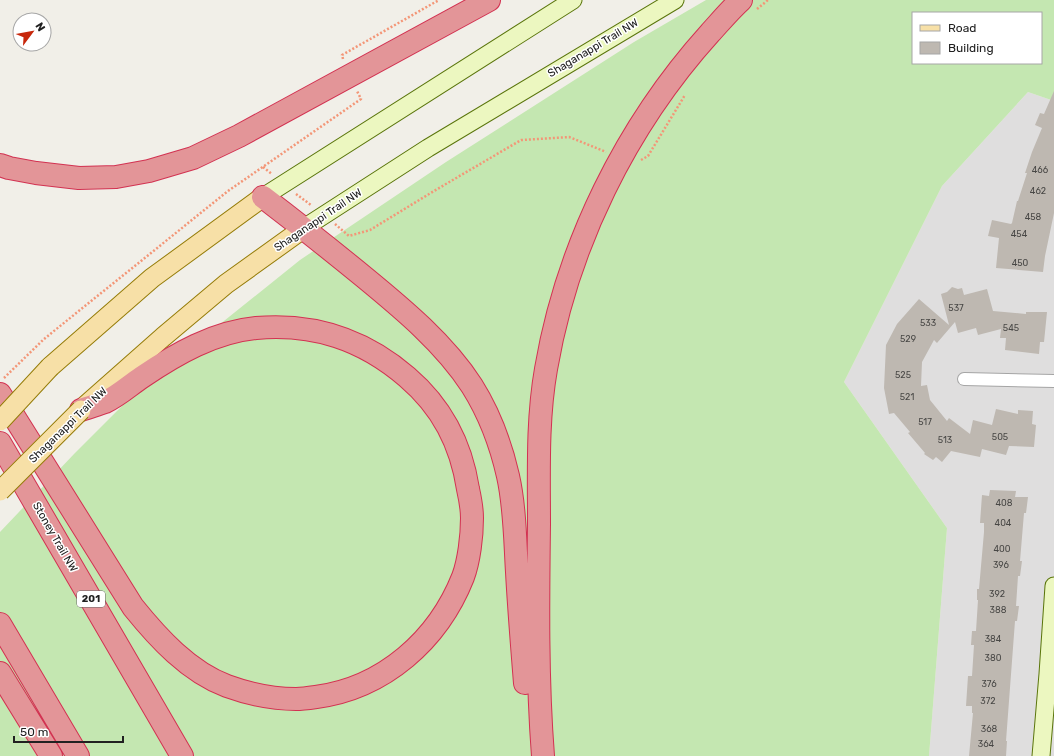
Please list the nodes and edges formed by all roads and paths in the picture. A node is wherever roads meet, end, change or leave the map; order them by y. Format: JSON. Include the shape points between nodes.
{"nodes":[{"id":1,"x":439,"y":0,"type":"edge"},
{"id":2,"x":489,"y":0,"type":"edge"},
{"id":3,"x":573,"y":0,"type":"edge"},
{"id":4,"x":675,"y":0,"type":"edge"},
{"id":5,"x":768,"y":0,"type":"edge"},
{"id":6,"x":746,"y":7,"type":"edge"},
{"id":7,"x":349,"y":76,"type":"junction"},
{"id":8,"x":688,"y":90,"type":"dead end"},
{"id":9,"x":622,"y":158,"type":"junction"},
{"id":10,"x":0,"y":164,"type":"edge"},
{"id":11,"x":263,"y":167,"type":"junction"},
{"id":12,"x":282,"y":184,"type":"junction"},
{"id":13,"x":263,"y":197,"type":"junction"},
{"id":14,"x":324,"y":215,"type":"junction"},
{"id":15,"x":304,"y":228,"type":"junction"},
{"id":16,"x":964,"y":379,"type":"dead end"},
{"id":17,"x":1054,"y":381,"type":"edge"},
{"id":18,"x":0,"y":382,"type":"edge"},
{"id":19,"x":0,"y":394,"type":"edge"},
{"id":20,"x":81,"y":410,"type":"junction"},
{"id":21,"x":0,"y":421,"type":"edge"},
{"id":22,"x":0,"y":443,"type":"edge"},
{"id":23,"x":0,"y":491,"type":"edge"},
{"id":24,"x":1054,"y":586,"type":"edge"},
{"id":25,"x":0,"y":624,"type":"edge"},
{"id":26,"x":1052,"y":652,"type":"edge"},
{"id":27,"x":0,"y":673,"type":"edge"},
{"id":28,"x":1051,"y":674,"type":"edge"},
{"id":29,"x":51,"y":756,"type":"edge"},
{"id":30,"x":78,"y":756,"type":"edge"},
{"id":31,"x":182,"y":756,"type":"edge"},
{"id":32,"x":533,"y":756,"type":"edge"},
{"id":33,"x":543,"y":756,"type":"edge"},
{"id":34,"x":1041,"y":756,"type":"edge"}],
"edges":[{"from":1,"to":7,"type":"path","via":[[342,56]]},
{"from":2,"to":7,"type":"highway"},
{"from":3,"to":12,"type":"main road"},
{"from":4,"to":14,"type":"main road","name":"Shaganappi Trail NW","via":[[428,148]]},
{"from":5,"to":6,"type":"path"},
{"from":6,"to":9,"type":"highway","via":[[692,54],[664,90]]},
{"from":7,"to":10,"type":"highway","via":[[232,140],[193,158],[149,171],[116,177],[79,178],[36,173]]},
{"from":7,"to":11,"type":"path","via":[[361,99]]},
{"from":8,"to":9,"type":"path","via":[[648,156],[632,166]]},
{"from":9,"to":14,"type":"path","via":[[569,137],[521,140],[370,230],[349,236]]},
{"from":9,"to":33,"type":"highway","via":[[596,208],[571,270],[546,370],[540,420],[538,636]]},
{"from":11,"to":12,"type":"path"},
{"from":11,"to":18,"type":"path","via":[[228,191],[44,339]]},
{"from":12,"to":13,"type":"main road"},
{"from":12,"to":14,"type":"path"},
{"from":13,"to":15,"type":"highway"},
{"from":13,"to":21,"type":"main road","bridge":true,"via":[[152,278],[50,367]]},
{"from":14,"to":15,"type":"main road","name":"Shaganappi Trail NW"},
{"from":15,"to":20,"type":"main road","name":"Shaganappi Trail NW","via":[[226,284]]},
{"from":15,"to":32,"type":"highway","via":[[389,298],[435,341],[473,387],[495,431],[508,477],[513,511],[519,611]]},
{"from":16,"to":17,"type":"street"},
{"from":19,"to":20,"type":"highway","via":[[133,607],[173,652],[226,686],[260,696],[297,699],[331,695],[355,688],[394,667],[414,651],[435,628],[464,575],[472,516],[467,479],[448,426],[432,401],[393,365],[365,347],[344,338],[299,328],[254,328],[204,342],[180,353],[106,401]]},
{"from":20,"to":23,"type":"main road","name":"Shaganappi Trail NW","bridge":true},
{"from":22,"to":31,"type":"highway","name":"Stoney Trail NW","number":"201"},
{"from":24,"to":26,"type":"main road"},
{"from":25,"to":30,"type":"highway"},
{"from":26,"to":28,"type":"main road"},
{"from":27,"to":29,"type":"highway"},
{"from":28,"to":34,"type":"main road"}]}
